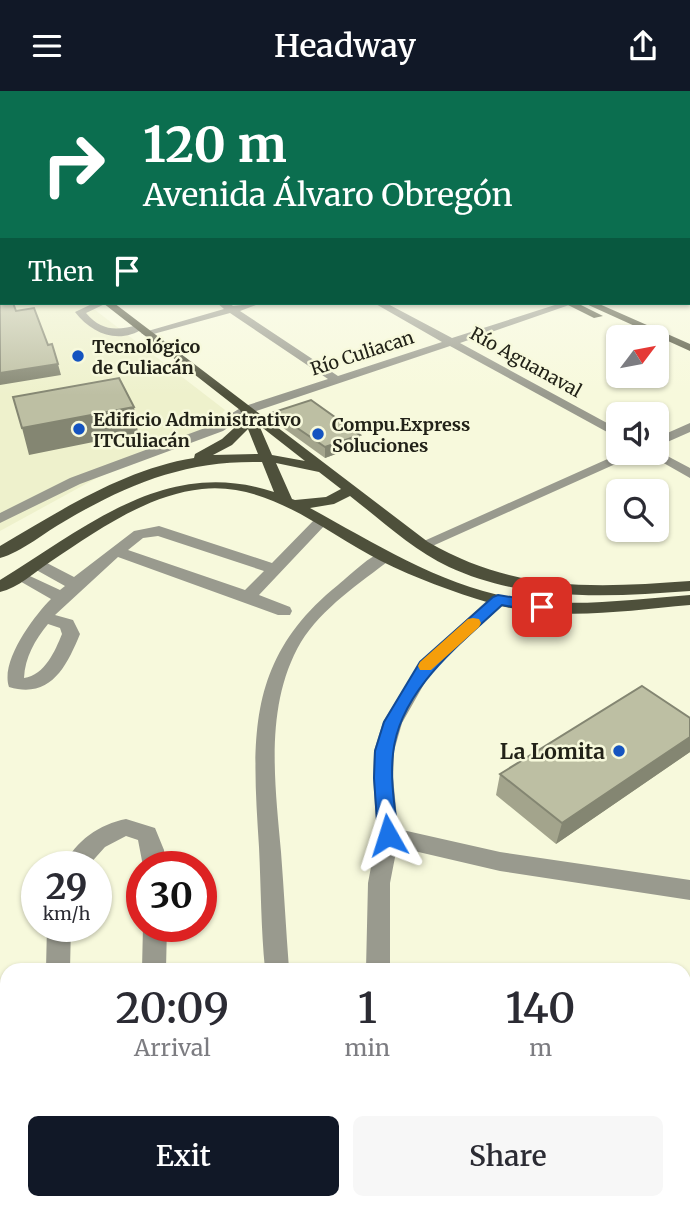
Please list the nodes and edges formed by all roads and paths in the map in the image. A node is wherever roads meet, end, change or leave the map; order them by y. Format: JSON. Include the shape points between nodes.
{"nodes":[{"id":1,"x":98,"y":305,"type":"edge"},
{"id":2,"x":110,"y":305,"type":"edge"},
{"id":3,"x":383,"y":305,"type":"edge"},
{"id":4,"x":564,"y":305,"type":"edge"},
{"id":5,"x":574,"y":305,"type":"edge"},
{"id":6,"x":593,"y":305,"type":"edge"},
{"id":7,"x":227,"y":306,"type":"edge"},
{"id":8,"x":618,"y":325,"type":"edge"},
{"id":9,"x":143,"y":331,"type":"junction"},
{"id":10,"x":451,"y":342,"type":"junction"},
{"id":11,"x":669,"y":348,"type":"edge"},
{"id":12,"x":690,"y":348,"type":"edge"},
{"id":13,"x":690,"y":358,"type":"edge"},
{"id":14,"x":337,"y":380,"type":"junction"},
{"id":15,"x":248,"y":415,"type":"junction"},
{"id":16,"x":606,"y":427,"type":"edge"},
{"id":17,"x":690,"y":427,"type":"edge"},
{"id":18,"x":669,"y":437,"type":"edge"},
{"id":19,"x":266,"y":459,"type":"junction"},
{"id":20,"x":191,"y":461,"type":"junction"},
{"id":21,"x":669,"y":462,"type":"edge"},
{"id":22,"x":606,"y":465,"type":"edge"},
{"id":23,"x":328,"y":472,"type":"junction"},
{"id":24,"x":690,"y":474,"type":"edge"},
{"id":25,"x":351,"y":489,"type":"junction"},
{"id":26,"x":290,"y":503,"type":"junction"},
{"id":27,"x":0,"y":519,"type":"edge"},
{"id":28,"x":321,"y":521,"type":"junction"},
{"id":29,"x":423,"y":545,"type":"junction"},
{"id":30,"x":116,"y":551,"type":"junction"},
{"id":31,"x":0,"y":553,"type":"edge"},
{"id":32,"x":386,"y":557,"type":"junction"},
{"id":33,"x":37,"y":564,"type":"junction"},
{"id":34,"x":275,"y":569,"type":"junction"},
{"id":35,"x":19,"y":576,"type":"junction"},
{"id":36,"x":74,"y":584,"type":"junction"},
{"id":37,"x":690,"y":586,"type":"edge"},
{"id":38,"x":0,"y":587,"type":"edge"},
{"id":39,"x":61,"y":597,"type":"junction"},
{"id":40,"x":248,"y":597,"type":"junction"},
{"id":41,"x":498,"y":600,"type":"junction"},
{"id":42,"x":690,"y":600,"type":"edge"},
{"id":43,"x":284,"y":611,"type":"dead end"},
{"id":44,"x":44,"y":617,"type":"dead end"},
{"id":45,"x":388,"y":835,"type":"junction"},
{"id":46,"x":86,"y":851,"type":"edge"},
{"id":47,"x":153,"y":851,"type":"edge"},
{"id":48,"x":690,"y":890,"type":"edge"},
{"id":49,"x":59,"y":942,"type":"edge"},
{"id":50,"x":155,"y":942,"type":"edge"},
{"id":51,"x":58,"y":963,"type":"edge"},
{"id":52,"x":154,"y":963,"type":"edge"},
{"id":53,"x":277,"y":963,"type":"edge"},
{"id":54,"x":378,"y":963,"type":"edge"}],
"edges":[{"from":1,"to":9,"type":"street","via":[[80,313],[99,331]]},
{"from":2,"to":9,"type":"main road"},
{"from":3,"to":10,"type":"street","name":"Río Aguanaval"},
{"from":4,"to":10,"type":"street","name":"Río Culiacan"},
{"from":5,"to":8,"type":"main road"},
{"from":6,"to":12,"type":"main road"},
{"from":7,"to":9,"type":"street"},
{"from":7,"to":14,"type":"street"},
{"from":9,"to":15,"type":"main road"},
{"from":10,"to":14,"type":"street","name":"Río Culiacan"},
{"from":10,"to":16,"type":"street","name":"Río Aguanaval"},
{"from":11,"to":13,"type":"main road"},
{"from":14,"to":15,"type":"street","name":"Río Culiacan"},
{"from":15,"to":19,"type":"main road"},
{"from":15,"to":20,"type":"main road","via":[[227,442]]},
{"from":15,"to":23,"type":"main road"},
{"from":15,"to":27,"type":"street","name":"Río Culiacan","via":[[83,477]]},
{"from":17,"to":18,"type":"street"},
{"from":19,"to":20,"type":"main road"},
{"from":19,"to":23,"type":"main road"},
{"from":19,"to":26,"type":"main road"},
{"from":20,"to":31,"type":"main road","via":[[117,486]]},
{"from":21,"to":24,"type":"street"},
{"from":22,"to":29,"type":"street"},
{"from":23,"to":25,"type":"main road"},
{"from":25,"to":26,"type":"main road","via":[[329,501]]},
{"from":25,"to":29,"type":"main road"},
{"from":26,"to":28,"type":"main road"},
{"from":26,"to":33,"type":"main road","via":[[228,485],[182,488],[135,505]]},
{"from":28,"to":32,"type":"main road"},
{"from":28,"to":34,"type":"street"},
{"from":29,"to":37,"type":"main road","via":[[457,566],[513,583],[583,589]]},
{"from":30,"to":34,"type":"street","via":[[139,534],[159,531]]},
{"from":30,"to":36,"type":"street"},
{"from":30,"to":40,"type":"street"},
{"from":32,"to":41,"type":"main road"},
{"from":32,"to":53,"type":"street","via":[[318,612],[295,638],[270,702],[266,783]]},
{"from":33,"to":35,"type":"main road"},
{"from":33,"to":36,"type":"street"},
{"from":34,"to":40,"type":"street"},
{"from":35,"to":38,"type":"main road"},
{"from":35,"to":39,"type":"street"},
{"from":36,"to":39,"type":"street"},
{"from":39,"to":44,"type":"street"},
{"from":40,"to":43,"type":"street"},
{"from":41,"to":42,"type":"main road","via":[[554,607]]},
{"from":41,"to":45,"type":"street","via":[[426,666],[393,722],[384,751]]},
{"from":45,"to":48,"type":"street","via":[[461,856]]},
{"from":45,"to":54,"type":"street","via":[[379,883]]},
{"from":46,"to":47,"type":"street","via":[[111,832],[131,827],[147,834]]},
{"from":49,"to":51,"type":"street"},
{"from":50,"to":52,"type":"street"}]}
